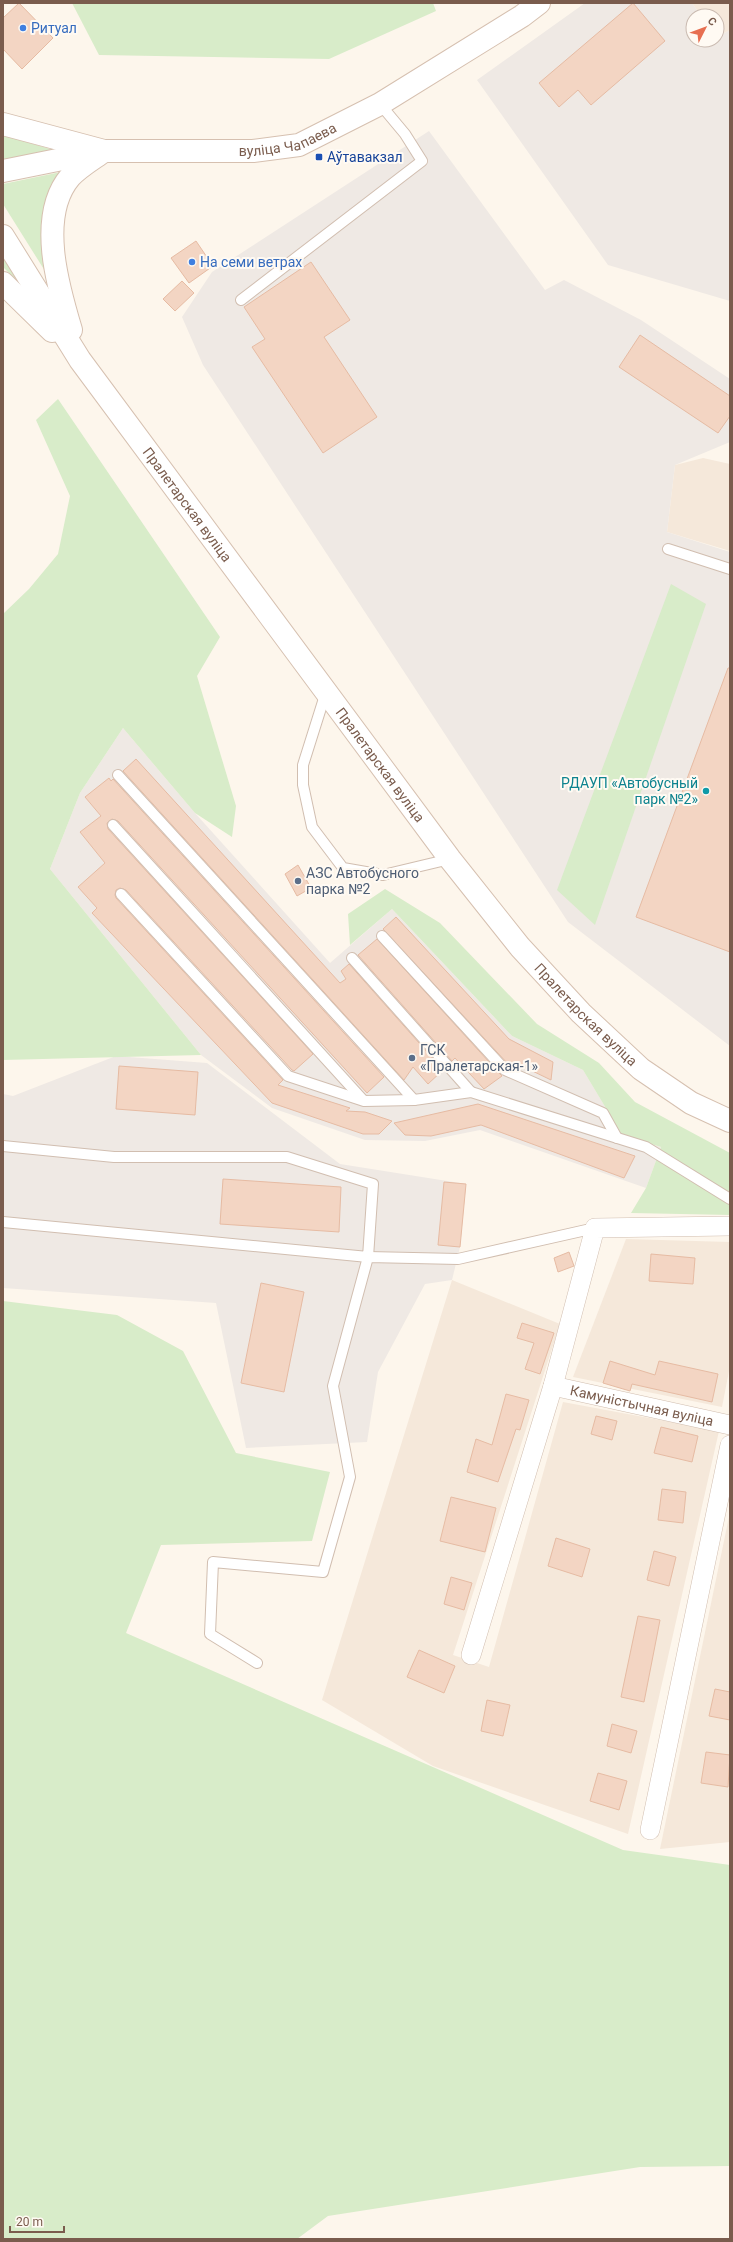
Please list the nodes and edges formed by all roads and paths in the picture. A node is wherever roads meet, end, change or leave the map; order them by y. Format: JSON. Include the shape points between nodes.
{"nodes":[{"id":1,"x":539,"y":3,"type":"edge"},
{"id":2,"x":380,"y":104,"type":"junction"},
{"id":3,"x":3,"y":124,"type":"edge"},
{"id":4,"x":104,"y":151,"type":"junction"},
{"id":5,"x":3,"y":171,"type":"edge"},
{"id":6,"x":3,"y":236,"type":"edge"},
{"id":7,"x":3,"y":283,"type":"edge"},
{"id":8,"x":241,"y":300,"type":"dead end"},
{"id":9,"x":80,"y":360,"type":"junction"},
{"id":10,"x":668,"y":549,"type":"dead end"},
{"id":11,"x":730,"y":569,"type":"edge"},
{"id":12,"x":327,"y":690,"type":"junction"},
{"id":13,"x":118,"y":775,"type":"dead end"},
{"id":14,"x":113,"y":825,"type":"dead end"},
{"id":15,"x":450,"y":859,"type":"junction"},
{"id":16,"x":120,"y":894,"type":"dead end"},
{"id":17,"x":382,"y":936,"type":"dead end"},
{"id":18,"x":352,"y":958,"type":"dead end"},
{"id":19,"x":471,"y":1092,"type":"junction"},
{"id":20,"x":414,"y":1100,"type":"junction"},
{"id":21,"x":364,"y":1101,"type":"junction"},
{"id":22,"x":730,"y":1121,"type":"edge"},
{"id":23,"x":617,"y":1138,"type":"junction"},
{"id":24,"x":3,"y":1146,"type":"edge"},
{"id":25,"x":730,"y":1199,"type":"edge"},
{"id":26,"x":3,"y":1222,"type":"edge"},
{"id":27,"x":730,"y":1226,"type":"edge"},
{"id":28,"x":595,"y":1228,"type":"junction"},
{"id":29,"x":368,"y":1257,"type":"junction"},
{"id":30,"x":553,"y":1386,"type":"junction"},
{"id":31,"x":730,"y":1425,"type":"edge"},
{"id":32,"x":730,"y":1445,"type":"edge"},
{"id":33,"x":471,"y":1654,"type":"dead end"},
{"id":34,"x":257,"y":1663,"type":"dead end"},
{"id":35,"x":650,"y":1830,"type":"dead end"}],
"edges":[{"from":1,"to":2,"type":"main road","name":"вуліца Чапаева"},
{"from":2,"to":4,"type":"main road","name":"вуліца Чапаева","via":[[299,145],[253,151]]},
{"from":2,"to":8,"type":"lane","via":[[405,134],[422,161]]},
{"from":3,"to":4,"type":"main road","name":"вуліца Чапаева"},
{"from":4,"to":5,"type":"main road"},
{"from":4,"to":9,"type":"main road","via":[[70,177],[59,196],[53,222],[53,252],[58,289]]},
{"from":6,"to":9,"type":"main road","name":"Пралетарская вуліца"},
{"from":7,"to":9,"type":"main road","name":"Пралетарская вуліца"},
{"from":9,"to":12,"type":"main road","name":"Пралетарская вуліца"},
{"from":10,"to":11,"type":"lane"},
{"from":12,"to":15,"type":"main road","name":"Пралетарская вуліца"},
{"from":12,"to":15,"type":"lane","via":[[303,765],[303,785],[312,827],[343,868],[383,875]]},
{"from":13,"to":20,"type":"lane"},
{"from":14,"to":21,"type":"lane"},
{"from":15,"to":22,"type":"main road","name":"Пралетарская вуліца","via":[[520,947],[587,1018],[641,1069],[691,1103]]},
{"from":16,"to":21,"type":"lane","via":[[288,1076]]},
{"from":17,"to":23,"type":"lane","via":[[505,1070],[603,1113]]},
{"from":18,"to":19,"type":"lane"},
{"from":19,"to":20,"type":"lane"},
{"from":19,"to":23,"type":"lane"},
{"from":20,"to":21,"type":"lane"},
{"from":23,"to":25,"type":"lane","via":[[646,1147]]},
{"from":24,"to":29,"type":"lane","via":[[114,1157],[287,1157],[373,1184]]},
{"from":26,"to":29,"type":"lane"},
{"from":27,"to":28,"type":"street"},
{"from":28,"to":29,"type":"lane","via":[[458,1260]]},
{"from":28,"to":30,"type":"street"},
{"from":29,"to":34,"type":"lane","via":[[333,1386],[350,1477],[323,1572],[213,1562],[210,1634]]},
{"from":30,"to":31,"type":"street","name":"Камуністычная вуліца"},
{"from":30,"to":33,"type":"street"},
{"from":32,"to":35,"type":"street"}]}
